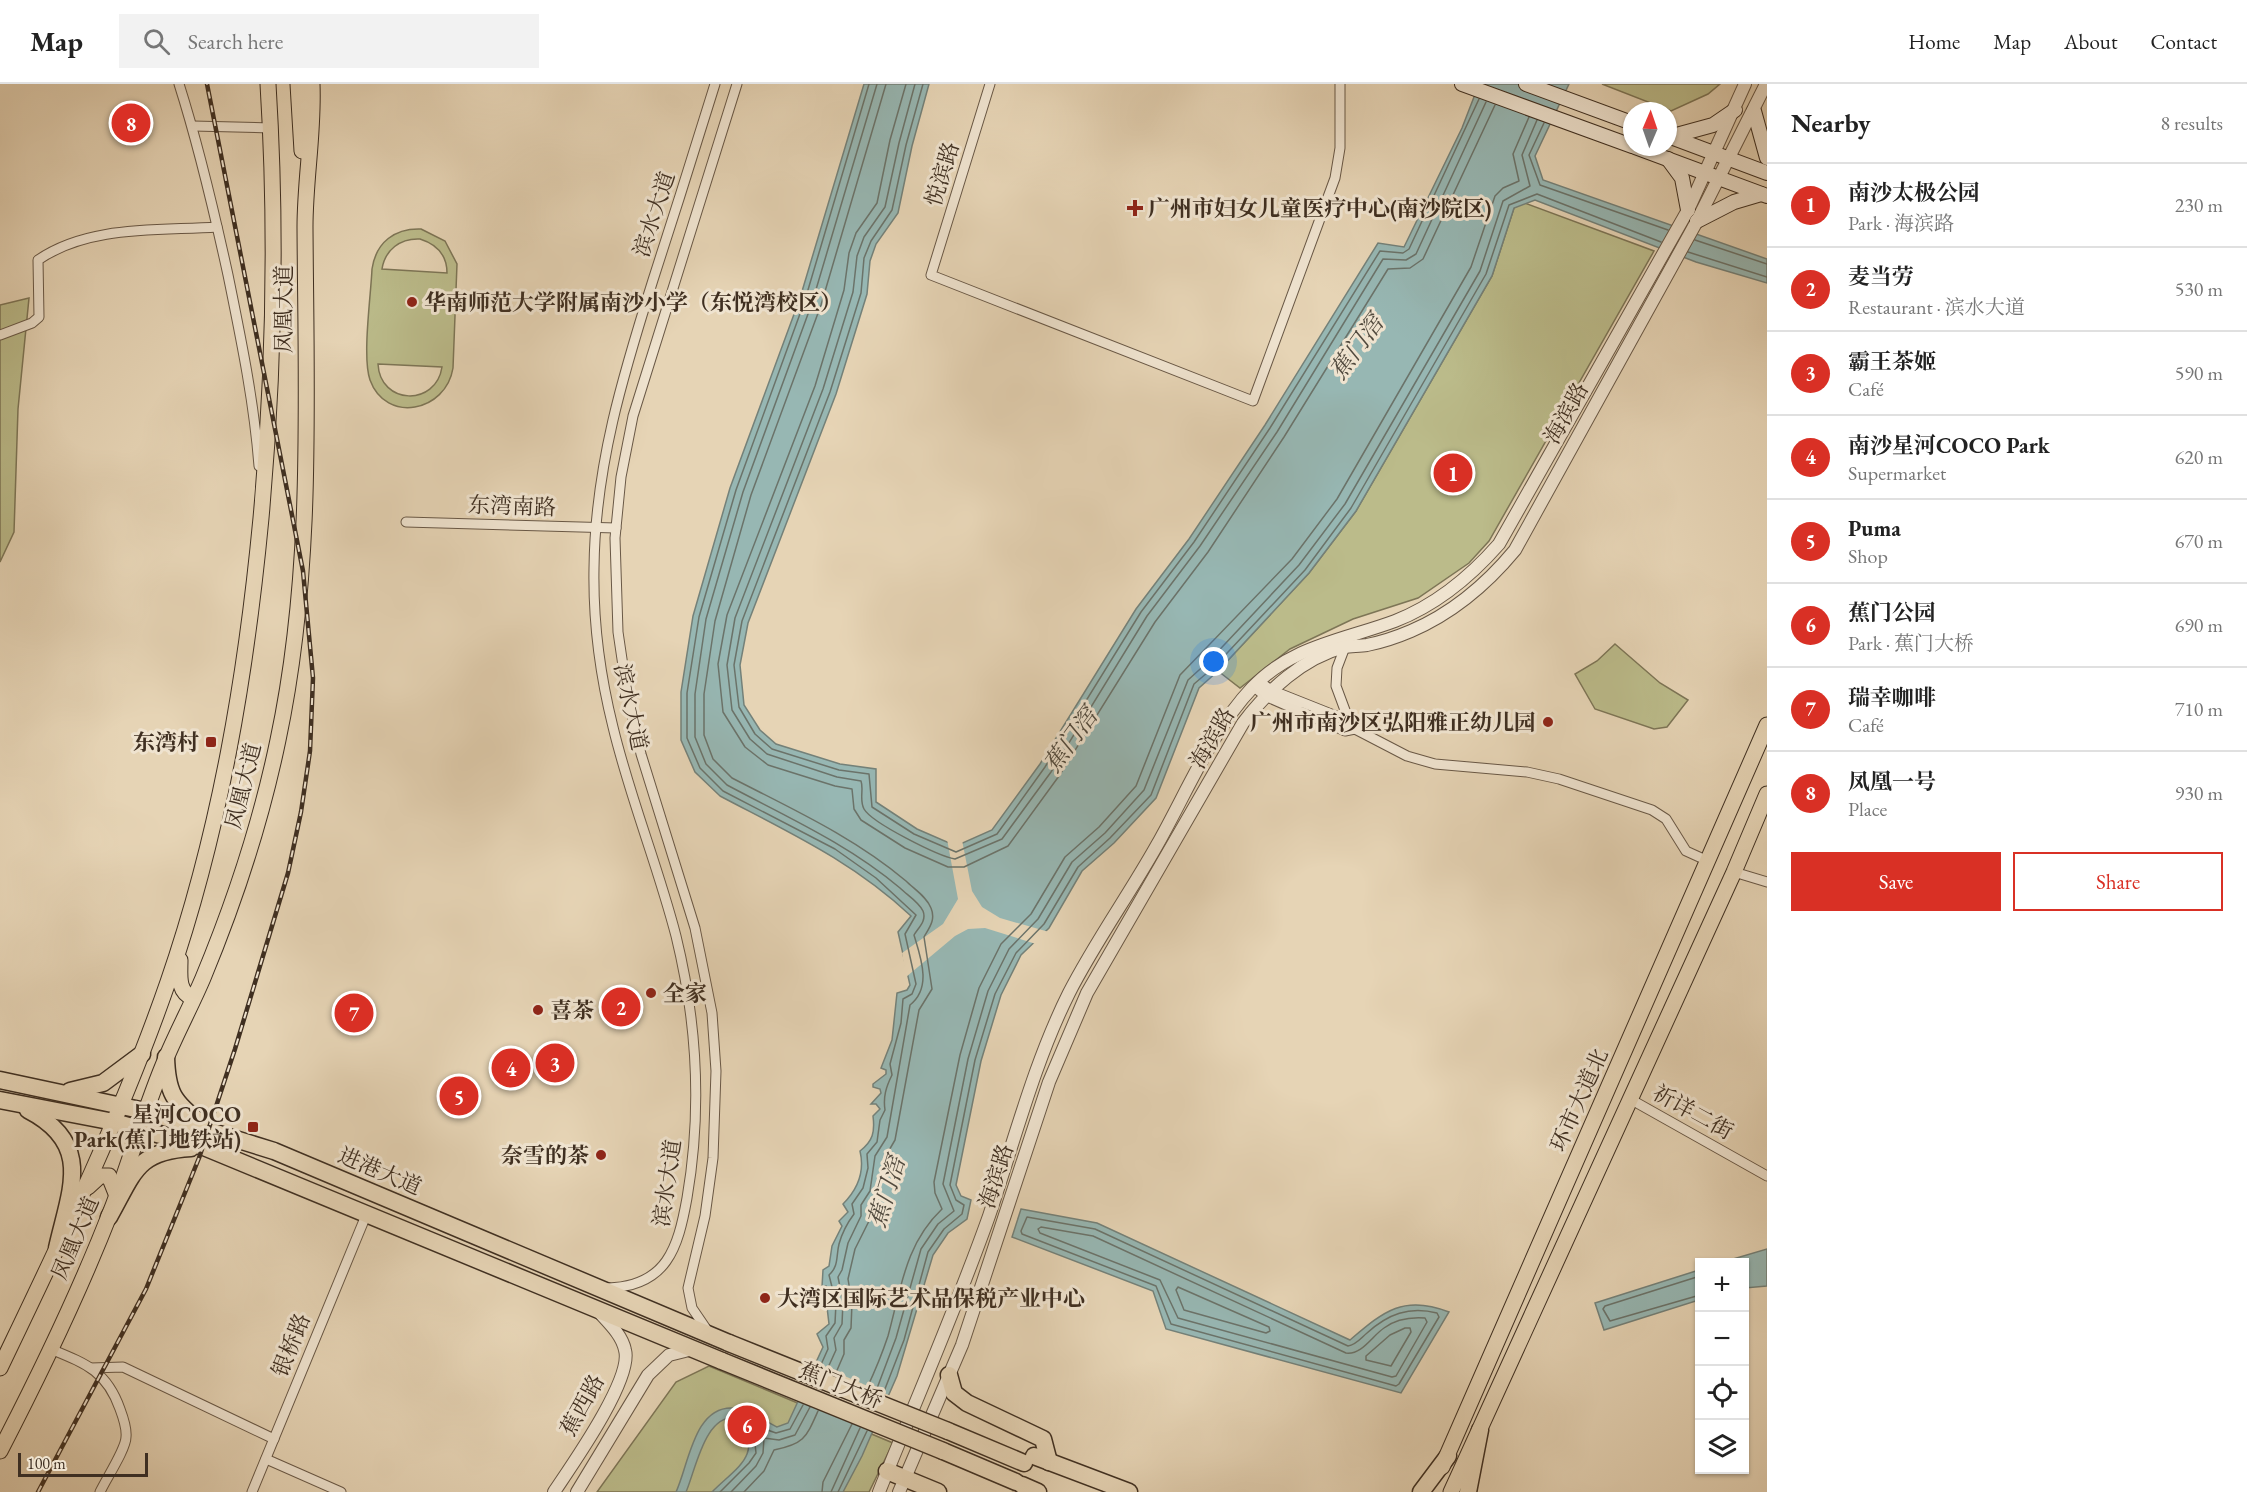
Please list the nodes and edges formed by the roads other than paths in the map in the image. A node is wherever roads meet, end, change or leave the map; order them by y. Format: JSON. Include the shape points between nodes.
{"nodes":[{"id":1,"x":179,"y":84,"type":"edge"},
{"id":2,"x":268,"y":84,"type":"edge"},
{"id":3,"x":298,"y":84,"type":"edge"},
{"id":4,"x":312,"y":84,"type":"edge"},
{"id":5,"x":715,"y":84,"type":"edge"},
{"id":6,"x":737,"y":84,"type":"edge"},
{"id":7,"x":990,"y":84,"type":"edge"},
{"id":8,"x":1340,"y":84,"type":"edge"},
{"id":9,"x":1462,"y":84,"type":"edge"},
{"id":10,"x":1526,"y":84,"type":"edge"},
{"id":11,"x":1745,"y":84,"type":"edge"},
{"id":12,"x":1766,"y":84,"type":"edge"},
{"id":13,"x":1735,"y":110,"type":"junction"},
{"id":14,"x":1754,"y":111,"type":"junction"},
{"id":15,"x":1623,"y":120,"type":"edge"},
{"id":16,"x":193,"y":126,"type":"junction"},
{"id":17,"x":271,"y":128,"type":"junction"},
{"id":18,"x":1677,"y":135,"type":"edge"},
{"id":19,"x":1677,"y":140,"type":"edge"},
{"id":20,"x":1623,"y":143,"type":"edge"},
{"id":21,"x":1714,"y":154,"type":"junction"},
{"id":22,"x":1659,"y":156,"type":"edge"},
{"id":23,"x":1767,"y":158,"type":"edge"},
{"id":24,"x":1668,"y":159,"type":"junction"},
{"id":25,"x":1729,"y":159,"type":"junction"},
{"id":26,"x":1705,"y":173,"type":"junction"},
{"id":27,"x":1767,"y":173,"type":"edge"},
{"id":28,"x":1719,"y":178,"type":"junction"},
{"id":29,"x":1764,"y":195,"type":"edge"},
{"id":30,"x":1688,"y":210,"type":"junction"},
{"id":31,"x":305,"y":211,"type":"junction"},
{"id":32,"x":1697,"y":221,"type":"junction"},
{"id":33,"x":217,"y":227,"type":"junction"},
{"id":34,"x":0,"y":335,"type":"edge"},
{"id":35,"x":261,"y":513,"type":"junction"},
{"id":36,"x":406,"y":522,"type":"dead end"},
{"id":37,"x":595,"y":527,"type":"junction"},
{"id":38,"x":616,"y":528,"type":"junction"},
{"id":39,"x":1345,"y":647,"type":"junction"},
{"id":40,"x":1256,"y":683,"type":"junction"},
{"id":41,"x":1268,"y":693,"type":"junction"},
{"id":42,"x":1352,"y":725,"type":"junction"},
{"id":43,"x":1767,"y":725,"type":"edge"},
{"id":44,"x":1767,"y":794,"type":"edge"},
{"id":45,"x":1708,"y":861,"type":"junction"},
{"id":46,"x":1734,"y":872,"type":"junction"},
{"id":47,"x":1767,"y":882,"type":"edge"},
{"id":48,"x":180,"y":945,"type":"junction"},
{"id":49,"x":194,"y":998,"type":"junction"},
{"id":50,"x":142,"y":1054,"type":"junction"},
{"id":51,"x":166,"y":1057,"type":"junction"},
{"id":52,"x":0,"y":1080,"type":"edge"},
{"id":53,"x":44,"y":1088,"type":"junction"},
{"id":54,"x":62,"y":1092,"type":"junction"},
{"id":55,"x":1630,"y":1099,"type":"junction"},
{"id":56,"x":6,"y":1101,"type":"edge"},
{"id":57,"x":121,"y":1105,"type":"junction"},
{"id":58,"x":40,"y":1107,"type":"junction"},
{"id":59,"x":145,"y":1112,"type":"junction"},
{"id":60,"x":114,"y":1122,"type":"junction"},
{"id":61,"x":139,"y":1128,"type":"junction"},
{"id":62,"x":209,"y":1130,"type":"junction"},
{"id":63,"x":204,"y":1147,"type":"junction"},
{"id":64,"x":1767,"y":1176,"type":"edge"},
{"id":65,"x":85,"y":1191,"type":"junction"},
{"id":66,"x":117,"y":1196,"type":"junction"},
{"id":67,"x":367,"y":1213,"type":"junction"},
{"id":68,"x":109,"y":1217,"type":"junction"},
{"id":69,"x":57,"y":1248,"type":"junction"},
{"id":70,"x":594,"y":1286,"type":"junction"},
{"id":71,"x":594,"y":1307,"type":"junction"},
{"id":72,"x":713,"y":1336,"type":"junction"},
{"id":73,"x":729,"y":1343,"type":"joint"},
{"id":74,"x":694,"y":1349,"type":"junction"},
{"id":75,"x":52,"y":1350,"type":"junction"},
{"id":76,"x":722,"y":1361,"type":"joint"},
{"id":77,"x":0,"y":1368,"type":"edge"},
{"id":78,"x":91,"y":1368,"type":"junction"},
{"id":79,"x":949,"y":1375,"type":"junction"},
{"id":80,"x":621,"y":1382,"type":"junction"},
{"id":81,"x":638,"y":1392,"type":"junction"},
{"id":82,"x":1480,"y":1430,"type":"junction"},
{"id":83,"x":274,"y":1439,"type":"junction"},
{"id":84,"x":0,"y":1450,"type":"edge"},
{"id":85,"x":1448,"y":1456,"type":"junction"},
{"id":86,"x":266,"y":1459,"type":"junction"},
{"id":87,"x":1033,"y":1460,"type":"junction"},
{"id":88,"x":887,"y":1471,"type":"junction"},
{"id":89,"x":902,"y":1485,"type":"edge"},
{"id":90,"x":1017,"y":1486,"type":"edge"},
{"id":91,"x":100,"y":1492,"type":"edge"},
{"id":92,"x":252,"y":1492,"type":"edge"},
{"id":93,"x":341,"y":1492,"type":"edge"},
{"id":94,"x":554,"y":1492,"type":"edge"},
{"id":95,"x":577,"y":1492,"type":"edge"},
{"id":96,"x":879,"y":1492,"type":"edge"},
{"id":97,"x":938,"y":1492,"type":"edge"},
{"id":98,"x":1038,"y":1492,"type":"edge"},
{"id":99,"x":1102,"y":1492,"type":"edge"},
{"id":100,"x":1129,"y":1492,"type":"edge"},
{"id":101,"x":1421,"y":1492,"type":"edge"},
{"id":102,"x":1431,"y":1492,"type":"edge"},
{"id":103,"x":1451,"y":1492,"type":"edge"},
{"id":104,"x":1468,"y":1492,"type":"edge"}],
"edges":[{"from":1,"to":16,"type":"street","name":"凤凰大道"},
{"from":2,"to":17,"type":"main road","name":"凤凰大道"},
{"from":3,"to":31,"type":"main road"},
{"from":4,"to":31,"type":"main road","name":"凤凰大道"},
{"from":5,"to":37,"type":"street","name":"滨水大道","via":[[613,411]]},
{"from":6,"to":38,"type":"street","name":"滨水大道","via":[[641,386],[627,446]]},
{"from":7,"to":8,"type":"street","name":"悦滨路","via":[[931,275],[1254,401],[1338,168]]},
{"from":9,"to":20,"type":"main road"},
{"from":10,"to":15,"type":"main road"},
{"from":11,"to":13,"type":"street","name":"海滨路"},
{"from":12,"to":14,"type":"street","name":"海滨路"},
{"from":13,"to":18,"type":"main road","via":[[1713,125]]},
{"from":13,"to":21,"type":"street","name":"海滨路"},
{"from":14,"to":23,"type":"main road"},
{"from":14,"to":25,"type":"street","name":"海滨路"},
{"from":16,"to":17,"type":"street"},
{"from":16,"to":33,"type":"street","name":"凤凰大道"},
{"from":17,"to":35,"type":"main road","name":"凤凰大道","via":[[274,307]]},
{"from":19,"to":21,"type":"main road"},
{"from":21,"to":25,"type":"main road"},
{"from":21,"to":26,"type":"street","name":"海滨路"},
{"from":22,"to":24,"type":"main road"},
{"from":24,"to":26,"type":"main road"},
{"from":24,"to":30,"type":"main road","via":[[1682,178]]},
{"from":25,"to":27,"type":"main road"},
{"from":25,"to":28,"type":"street","name":"海滨路"},
{"from":26,"to":28,"type":"main road"},
{"from":26,"to":30,"type":"street","name":"海滨路"},
{"from":28,"to":29,"type":"main road"},
{"from":28,"to":32,"type":"street","name":"海滨路"},
{"from":29,"to":32,"type":"main road","via":[[1734,202]]},
{"from":30,"to":40,"type":"street","name":"海滨路","via":[[1499,544],[1485,560],[1453,588],[1417,611],[1304,650]]},
{"from":31,"to":49,"type":"main road","name":"凤凰大道","via":[[305,521],[301,595],[279,736],[260,818],[234,899]]},
{"from":32,"to":39,"type":"street","name":"海滨路","via":[[1515,550],[1468,598],[1430,622],[1389,639]]},
{"from":33,"to":34,"type":"street","via":[[114,232],[66,245],[38,260],[39,317]]},
{"from":33,"to":35,"type":"street","name":"凤凰大道","via":[[253,397]]},
{"from":35,"to":48,"type":"main road","name":"凤凰大道","via":[[253,603],[230,749]]},
{"from":36,"to":37,"type":"street","name":"东湾南路"},
{"from":37,"to":38,"type":"street","name":"东湾南路"},
{"from":37,"to":70,"type":"street","name":"滨水大道","via":[[595,602],[606,697],[681,960],[694,1044],[696,1100],[689,1184],[673,1252],[657,1272],[640,1282],[621,1288]]},
{"from":38,"to":72,"type":"street","name":"滨水大道","via":[[616,611],[627,693],[641,754],[695,928],[712,1013],[716,1071],[713,1158],[705,1216],[688,1288],[697,1317]]},
{"from":39,"to":41,"type":"street","name":"海滨路","via":[[1306,665]]},
{"from":39,"to":42,"type":"street","via":[[1337,668],[1336,686]]},
{"from":40,"to":41,"type":"street"},
{"from":40,"to":88,"type":"street","name":"海滨路","via":[[1227,718],[1156,848],[1070,992],[1049,1038],[989,1217]]},
{"from":41,"to":42,"type":"street","via":[[1345,731]]},
{"from":41,"to":79,"type":"street","name":"海滨路","via":[[1243,723],[1086,993],[1049,1082]]},
{"from":42,"to":45,"type":"street","via":[[1380,744],[1435,764],[1527,772],[1652,810],[1666,819],[1686,851]]},
{"from":43,"to":45,"type":"main road","name":"环市大道北"},
{"from":44,"to":46,"type":"main road","name":"环市大道北"},
{"from":45,"to":85,"type":"main road","name":"环市大道北"},
{"from":46,"to":47,"type":"street"},
{"from":46,"to":55,"type":"main road","name":"环市大道北"},
{"from":48,"to":49,"type":"main road","via":[[182,988]]},
{"from":48,"to":50,"type":"main road","name":"凤凰大道"},
{"from":49,"to":51,"type":"main road","name":"凤凰大道"},
{"from":50,"to":54,"type":"highway","via":[[103,1083]]},
{"from":50,"to":57,"type":"main road","name":"凤凰大道"},
{"from":51,"to":59,"type":"main road","name":"凤凰大道"},
{"from":51,"to":62,"type":"highway","via":[[170,1093]]},
{"from":52,"to":53,"type":"highway","name":"进港大道"},
{"from":53,"to":54,"type":"highway","name":"进港大道"},
{"from":53,"to":58,"type":"highway","via":[[48,1097]]},
{"from":54,"to":57,"type":"highway","name":"进港大道"},
{"from":55,"to":64,"type":"street","name":"祈详二街"},
{"from":55,"to":82,"type":"main road","name":"环市大道北"},
{"from":56,"to":58,"type":"highway","name":"进港大道"},
{"from":56,"to":69,"type":"highway","via":[[44,1119],[59,1131],[68,1146],[71,1185]]},
{"from":57,"to":59,"type":"highway","name":"进港大道"},
{"from":57,"to":60,"type":"main road","name":"凤凰大道"},
{"from":58,"to":60,"type":"highway","name":"进港大道"},
{"from":59,"to":61,"type":"main road","name":"凤凰大道"},
{"from":59,"to":62,"type":"highway","name":"进港大道"},
{"from":60,"to":61,"type":"highway","name":"进港大道"},
{"from":60,"to":65,"type":"main road","name":"凤凰大道"},
{"from":61,"to":63,"type":"highway","name":"进港大道"},
{"from":61,"to":66,"type":"main road","name":"凤凰大道"},
{"from":62,"to":70,"type":"highway","name":"进港大道","via":[[274,1151]]},
{"from":63,"to":67,"type":"highway","name":"进港大道"},
{"from":63,"to":68,"type":"highway","via":[[158,1152],[145,1160]]},
{"from":65,"to":66,"type":"main road","via":[[94,1180],[106,1175],[113,1179]]},
{"from":65,"to":69,"type":"main road","name":"凤凰大道"},
{"from":66,"to":68,"type":"main road","name":"凤凰大道"},
{"from":67,"to":71,"type":"highway","name":"进港大道"},
{"from":67,"to":83,"type":"street","name":"银桥路"},
{"from":68,"to":75,"type":"main road","name":"凤凰大道"},
{"from":69,"to":77,"type":"main road","name":"凤凰大道"},
{"from":70,"to":72,"type":"highway","name":"进港大道"},
{"from":71,"to":74,"type":"highway","name":"进港大道"},
{"from":71,"to":80,"type":"street","name":"蕉西路","via":[[615,1330],[626,1351]]},
{"from":72,"to":73,"type":"highway","name":"进港大道"},
{"from":73,"to":87,"type":"highway","name":"蕉门大桥","bridge":true,"via":[[968,1441],[1007,1446]]},
{"from":74,"to":76,"type":"highway","name":"进港大道"},
{"from":74,"to":81,"type":"street","name":"蕉西路","via":[[669,1355],[648,1375]]},
{"from":75,"to":78,"type":"street"},
{"from":75,"to":84,"type":"main road","name":"凤凰大道"},
{"from":76,"to":90,"type":"highway","name":"蕉门大桥","bridge":true,"via":[[963,1459],[984,1478]]},
{"from":78,"to":83,"type":"street","via":[[123,1367]]},
{"from":78,"to":91,"type":"street","via":[[115,1394],[127,1438]]},
{"from":79,"to":87,"type":"highway","via":[[954,1394],[967,1403],[1043,1439]]},
{"from":79,"to":89,"type":"street","name":"海滨路"},
{"from":80,"to":81,"type":"street","via":[[635,1383]]},
{"from":80,"to":94,"type":"street","name":"蕉西路"},
{"from":81,"to":95,"type":"street","name":"蕉西路"},
{"from":82,"to":103,"type":"main road","name":"环市大道北"},
{"from":82,"to":104,"type":"highway"},
{"from":83,"to":86,"type":"street","name":"银桥路"},
{"from":85,"to":101,"type":"highway"},
{"from":85,"to":102,"type":"main road","name":"环市大道北"},
{"from":86,"to":92,"type":"street","name":"银桥路"},
{"from":86,"to":93,"type":"street"},
{"from":87,"to":99,"type":"highway"},
{"from":87,"to":100,"type":"highway"},
{"from":88,"to":89,"type":"highway"},
{"from":88,"to":96,"type":"street","name":"海滨路"},
{"from":89,"to":97,"type":"highway"},
{"from":90,"to":98,"type":"highway"}]}
